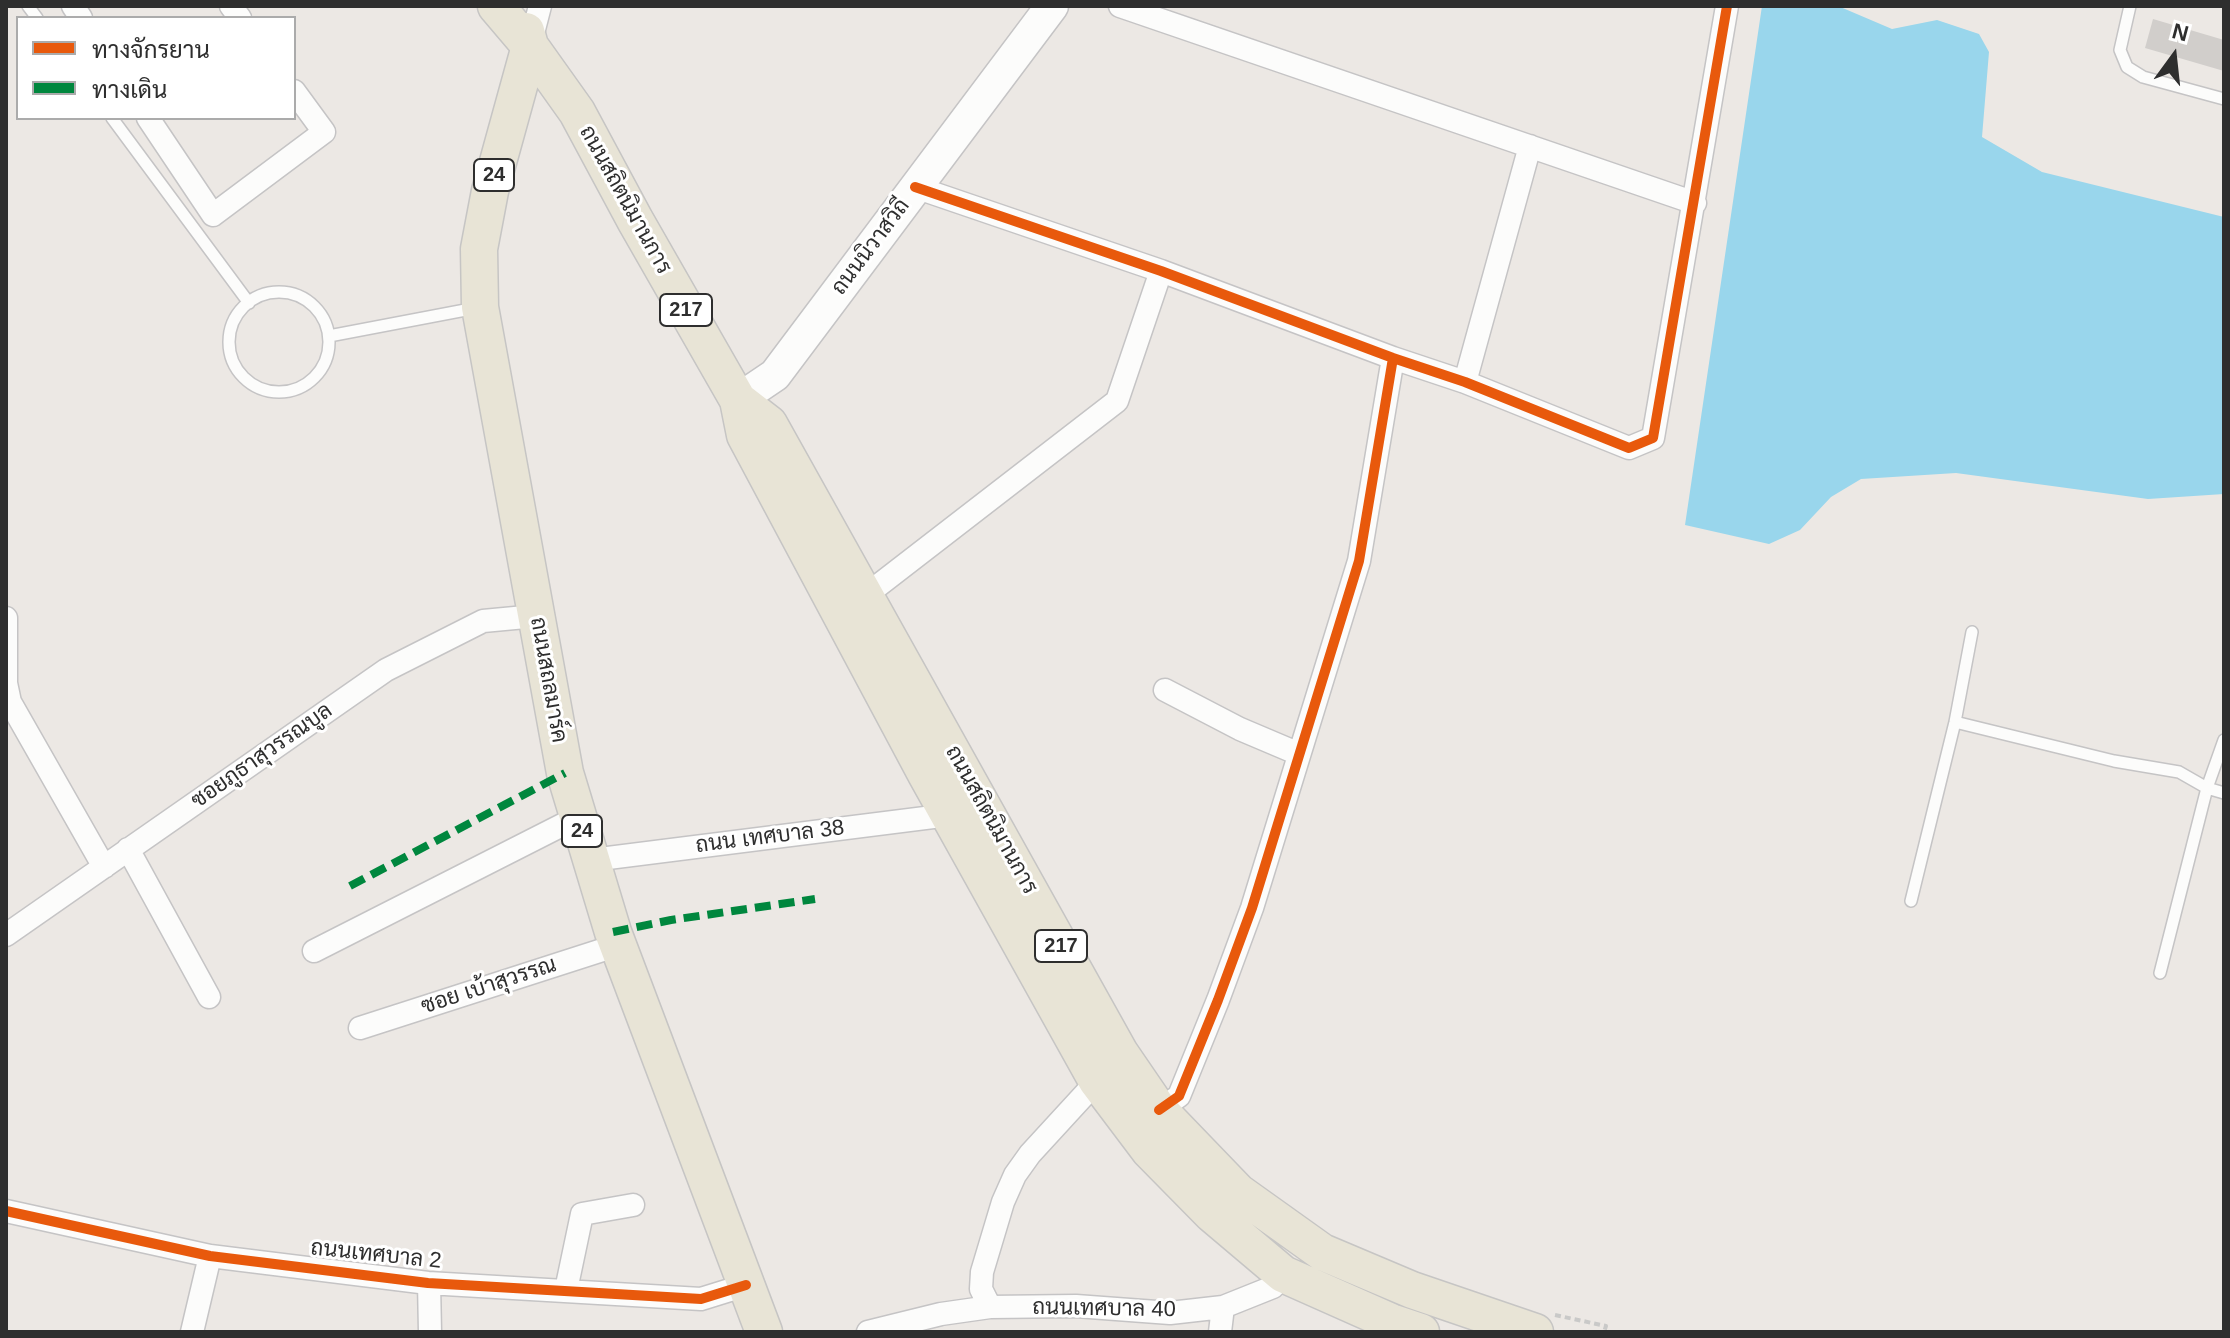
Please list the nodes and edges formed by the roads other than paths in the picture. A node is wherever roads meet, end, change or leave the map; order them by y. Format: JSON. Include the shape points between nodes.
{"nodes":[{"id":1,"x":496,"y":6,"type":"edge"},
{"id":2,"x":520,"y":6,"type":"edge"},
{"id":3,"x":540,"y":6,"type":"edge"},
{"id":4,"x":1052,"y":6,"type":"edge"},
{"id":5,"x":1120,"y":6,"type":"edge"},
{"id":6,"x":1727,"y":6,"type":"edge"},
{"id":7,"x":2130,"y":6,"type":"edge"},
{"id":8,"x":530,"y":46,"type":"junction"},
{"id":9,"x":296,"y":94,"type":"edge"},
{"id":10,"x":2224,"y":99,"type":"edge"},
{"id":11,"x":113,"y":120,"type":"edge"},
{"id":12,"x":149,"y":120,"type":"edge"},
{"id":13,"x":1530,"y":146,"type":"junction"},
{"id":14,"x":915,"y":187,"type":"junction"},
{"id":15,"x":1695,"y":203,"type":"junction"},
{"id":16,"x":1161,"y":271,"type":"junction"},
{"id":17,"x":249,"y":303,"type":"junction"},
{"id":18,"x":480,"y":307,"type":"junction"},
{"id":19,"x":329,"y":336,"type":"junction"},
{"id":20,"x":1393,"y":358,"type":"junction"},
{"id":21,"x":1465,"y":382,"type":"junction"},
{"id":22,"x":738,"y":400,"type":"junction"},
{"id":23,"x":866,"y":595,"type":"junction"},
{"id":24,"x":536,"y":616,"type":"junction"},
{"id":25,"x":6,"y":618,"type":"edge"},
{"id":26,"x":1972,"y":632,"type":"dead end"},
{"id":27,"x":1165,"y":690,"type":"dead end"},
{"id":28,"x":1955,"y":722,"type":"junction"},
{"id":29,"x":2224,"y":740,"type":"edge"},
{"id":30,"x":1299,"y":754,"type":"junction"},
{"id":31,"x":2207,"y":788,"type":"junction"},
{"id":32,"x":2224,"y":793,"type":"edge"},
{"id":33,"x":949,"y":815,"type":"junction"},
{"id":34,"x":578,"y":817,"type":"junction"},
{"id":35,"x":128,"y":849,"type":"junction"},
{"id":36,"x":592,"y":860,"type":"junction"},
{"id":37,"x":104,"y":867,"type":"junction"},
{"id":38,"x":1911,"y":901,"type":"dead end"},
{"id":39,"x":6,"y":935,"type":"edge"},
{"id":40,"x":618,"y":945,"type":"junction"},
{"id":41,"x":314,"y":951,"type":"dead end"},
{"id":42,"x":2160,"y":973,"type":"dead end"},
{"id":43,"x":209,"y":997,"type":"dead end"},
{"id":44,"x":360,"y":1028,"type":"dead end"},
{"id":45,"x":1097,"y":1081,"type":"junction"},
{"id":46,"x":1159,"y":1110,"type":"junction"},
{"id":47,"x":633,"y":1205,"type":"dead end"},
{"id":48,"x":6,"y":1211,"type":"edge"},
{"id":49,"x":210,"y":1256,"type":"junction"},
{"id":50,"x":1283,"y":1274,"type":"junction"},
{"id":51,"x":429,"y":1283,"type":"junction"},
{"id":52,"x":746,"y":1285,"type":"junction"},
{"id":53,"x":566,"y":1290,"type":"junction"},
{"id":54,"x":990,"y":1307,"type":"junction"},
{"id":55,"x":1223,"y":1307,"type":"junction"},
{"id":56,"x":192,"y":1332,"type":"edge"},
{"id":57,"x":430,"y":1332,"type":"edge"},
{"id":58,"x":764,"y":1332,"type":"edge"},
{"id":59,"x":868,"y":1332,"type":"edge"},
{"id":60,"x":1220,"y":1332,"type":"edge"},
{"id":61,"x":1421,"y":1332,"type":"edge"},
{"id":62,"x":1535,"y":1332,"type":"edge"}],
"edges":[{"from":1,"to":8,"type":"main road","name":"ถนนสถิตนิมานการ"},
{"from":2,"to":8,"type":"main road","name":"ถนนสถิตนิมานการ","number":"24"},
{"from":3,"to":8,"type":"street","name":"ถนนสถลมาร์ค"},
{"from":4,"to":14,"type":"main road","name":"ถนนนิวาสวิถี"},
{"from":5,"to":13,"type":"street"},
{"from":6,"to":15,"type":"street"},
{"from":7,"to":10,"type":"lane","via":[[2120,50],[2127,67],[2143,77]]},
{"from":8,"to":18,"type":"main road","name":"ถนนสถลมาร์ค","number":"24","via":[[490,191],[479,249]]},
{"from":8,"to":22,"type":"main road","name":"ถนนสถิตนิมานการ","number":"217","via":[[577,112]]},
{"from":9,"to":12,"type":"street","via":[[324,132],[213,215]]},
{"from":11,"to":17,"type":"lane"},
{"from":13,"to":15,"type":"street"},
{"from":13,"to":21,"type":"street"},
{"from":14,"to":16,"type":"street"},
{"from":14,"to":22,"type":"main road","name":"ถนนนิวาสวิถี","via":[[775,375]]},
{"from":15,"to":21,"type":"street","via":[[1653,438],[1629,448]]},
{"from":16,"to":20,"type":"street"},
{"from":16,"to":23,"type":"street","via":[[1117,401]]},
{"from":17,"to":19,"type":"lane","via":[[279,292],[295,295],[321,314]]},
{"from":17,"to":19,"type":"lane","via":[[237,314],[229,345],[241,374],[253,385],[277,392],[302,387],[325,363]]},
{"from":18,"to":19,"type":"lane"},
{"from":18,"to":24,"type":"main road","name":"ถนนสถลมาร์ค","number":"24"},
{"from":20,"to":21,"type":"street"},
{"from":20,"to":30,"type":"street","via":[[1359,561]]},
{"from":22,"to":23,"type":"main road","name":"ถนนสถิตนิมานการ","number":"217","via":[[769,424]]},
{"from":22,"to":33,"type":"main road","name":"ถนนสถิตนิมานการ","number":"217","via":[[745,435]]},
{"from":23,"to":46,"type":"main road","name":"ถนนสถิตนิมานการ","number":"217","via":[[1120,1053]]},
{"from":24,"to":34,"type":"main road","name":"ถนนสถลมาร์ค","number":"24"},
{"from":24,"to":35,"type":"street","name":"ซอยภูธาสุวรรณบูล","via":[[483,621],[386,670]]},
{"from":25,"to":37,"type":"street","via":[[10,702]]},
{"from":26,"to":28,"type":"lane"},
{"from":27,"to":30,"type":"street"},
{"from":28,"to":31,"type":"lane","via":[[2179,772]]},
{"from":28,"to":38,"type":"lane"},
{"from":29,"to":31,"type":"lane"},
{"from":30,"to":46,"type":"street","via":[[1218,1000],[1179,1096]]},
{"from":31,"to":32,"type":"lane"},
{"from":31,"to":42,"type":"lane"},
{"from":33,"to":36,"type":"street","name":"ถนน เทศบาล 38"},
{"from":33,"to":45,"type":"main road","name":"ถนนสถิตนิมานการ","number":"217"},
{"from":34,"to":36,"type":"main road","name":"ถนนสถลมาร์ค","number":"24"},
{"from":34,"to":41,"type":"street"},
{"from":35,"to":37,"type":"street","name":"ซอยภูธาสุวรรณบูล"},
{"from":35,"to":43,"type":"street"},
{"from":36,"to":40,"type":"main road","name":"ถนนสถลมาร์ค","number":"24"},
{"from":37,"to":39,"type":"street","name":"ซอยภูธาสุวรรณบูล"},
{"from":40,"to":44,"type":"street","name":"ซอย เบ้าสุวรรณ"},
{"from":40,"to":52,"type":"main road","name":"ถนนสถลมาร์ค","number":"24"},
{"from":45,"to":50,"type":"main road","name":"ถนนสถิตนิมานการ","number":"217","via":[[1149,1150],[1212,1214]]},
{"from":45,"to":54,"type":"street","via":[[1015,1175],[982,1272],[981,1289]]},
{"from":46,"to":62,"type":"main road","name":"ถนนสถิตนิมานการ","number":"217","via":[[1238,1192],[1322,1252]]},
{"from":47,"to":53,"type":"street","via":[[582,1214]]},
{"from":48,"to":49,"type":"street","name":"ถนนเทศบาล 2"},
{"from":49,"to":51,"type":"street","name":"ถนนเทศบาล 2"},
{"from":49,"to":56,"type":"street"},
{"from":50,"to":55,"type":"street","name":"ถนนเทศบาล 40","via":[[1273,1287]]},
{"from":50,"to":61,"type":"main road","name":"ถนนสถิตนิมานการ","number":"217"},
{"from":51,"to":53,"type":"street","name":"ถนนเทศบาล 2"},
{"from":51,"to":57,"type":"street"},
{"from":52,"to":53,"type":"street","name":"ถนนเทศบาล 2","via":[[701,1299]]},
{"from":52,"to":58,"type":"main road","name":"ถนนสถลมาร์ค","number":"24"},
{"from":54,"to":55,"type":"street","name":"ถนนเทศบาล 40","via":[[1170,1313]]},
{"from":54,"to":59,"type":"street","name":"ถนนเทศบาล 40"},
{"from":55,"to":60,"type":"street"}]}
